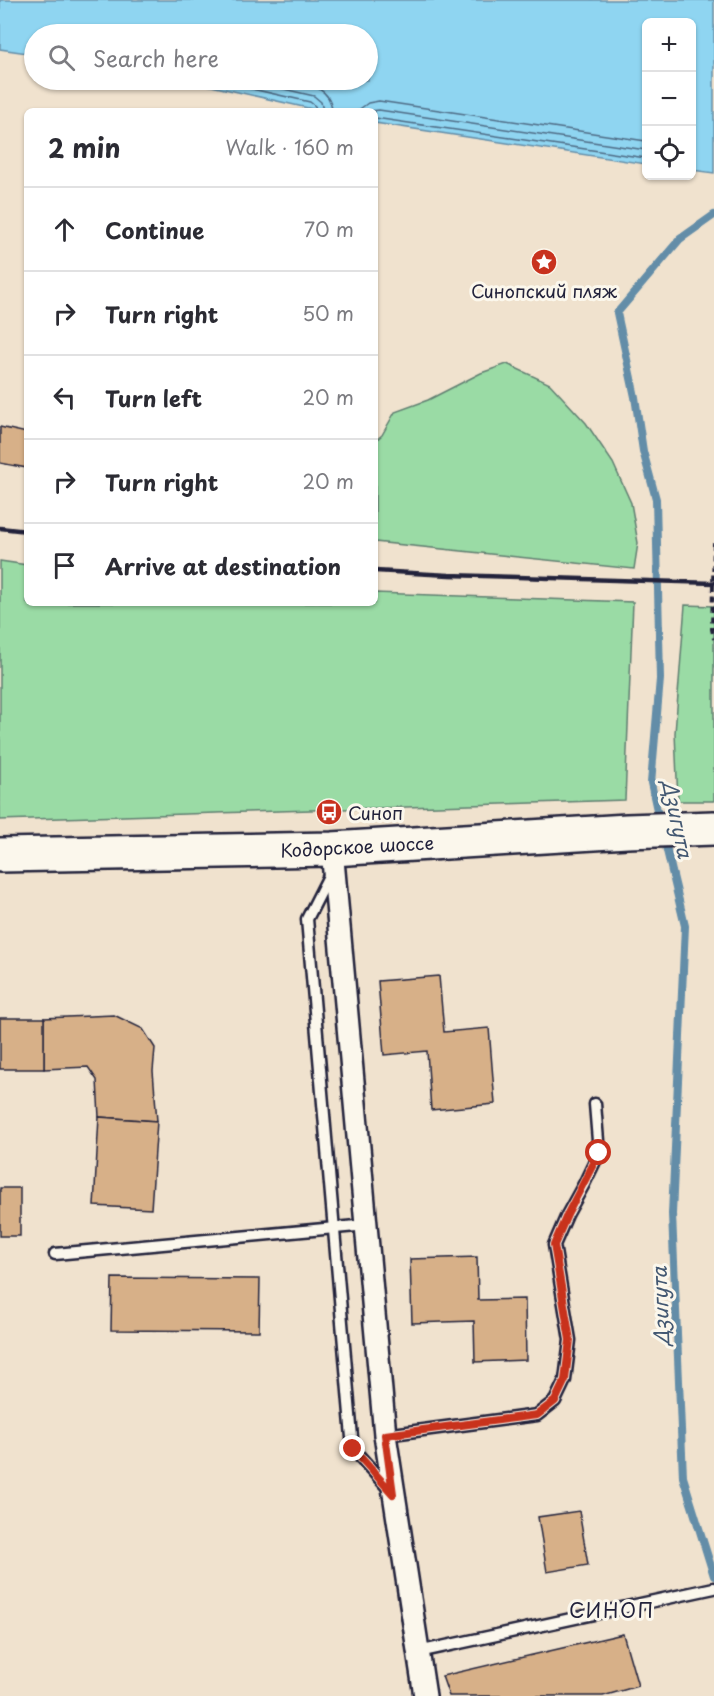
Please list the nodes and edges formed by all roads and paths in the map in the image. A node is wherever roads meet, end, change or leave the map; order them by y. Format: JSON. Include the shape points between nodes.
{"nodes":[{"id":1,"x":714,"y":543,"type":"edge"},
{"id":2,"x":714,"y":639,"type":"edge"},
{"id":3,"x":714,"y":828,"type":"edge"},
{"id":4,"x":0,"y":855,"type":"edge"},
{"id":5,"x":333,"y":857,"type":"junction"},
{"id":6,"x":595,"y":1104,"type":"dead end"},
{"id":7,"x":366,"y":1225,"type":"junction"},
{"id":8,"x":334,"y":1228,"type":"junction"},
{"id":9,"x":55,"y":1254,"type":"dead end"},
{"id":10,"x":385,"y":1435,"type":"junction"},
{"id":11,"x":393,"y":1494,"type":"junction"},
{"id":12,"x":714,"y":1587,"type":"edge"},
{"id":13,"x":418,"y":1652,"type":"junction"},
{"id":14,"x":425,"y":1696,"type":"edge"}],
"edges":[{"from":1,"to":2,"type":"path"},
{"from":3,"to":5,"type":"highway","name":"Кодорское шоссе","via":[[627,831]]},
{"from":4,"to":5,"type":"highway","name":"Кодорское шоссе"},
{"from":5,"to":7,"type":"street"},
{"from":5,"to":8,"type":"lane","via":[[307,920]]},
{"from":6,"to":10,"type":"lane","via":[[599,1153],[554,1245],[570,1340],[565,1380],[555,1401],[537,1415]]},
{"from":7,"to":8,"type":"lane"},
{"from":7,"to":10,"type":"street"},
{"from":8,"to":9,"type":"lane"},
{"from":8,"to":11,"type":"lane","via":[[353,1449]]},
{"from":10,"to":11,"type":"street"},
{"from":11,"to":13,"type":"street"},
{"from":12,"to":13,"type":"lane"},
{"from":13,"to":14,"type":"street"}]}
